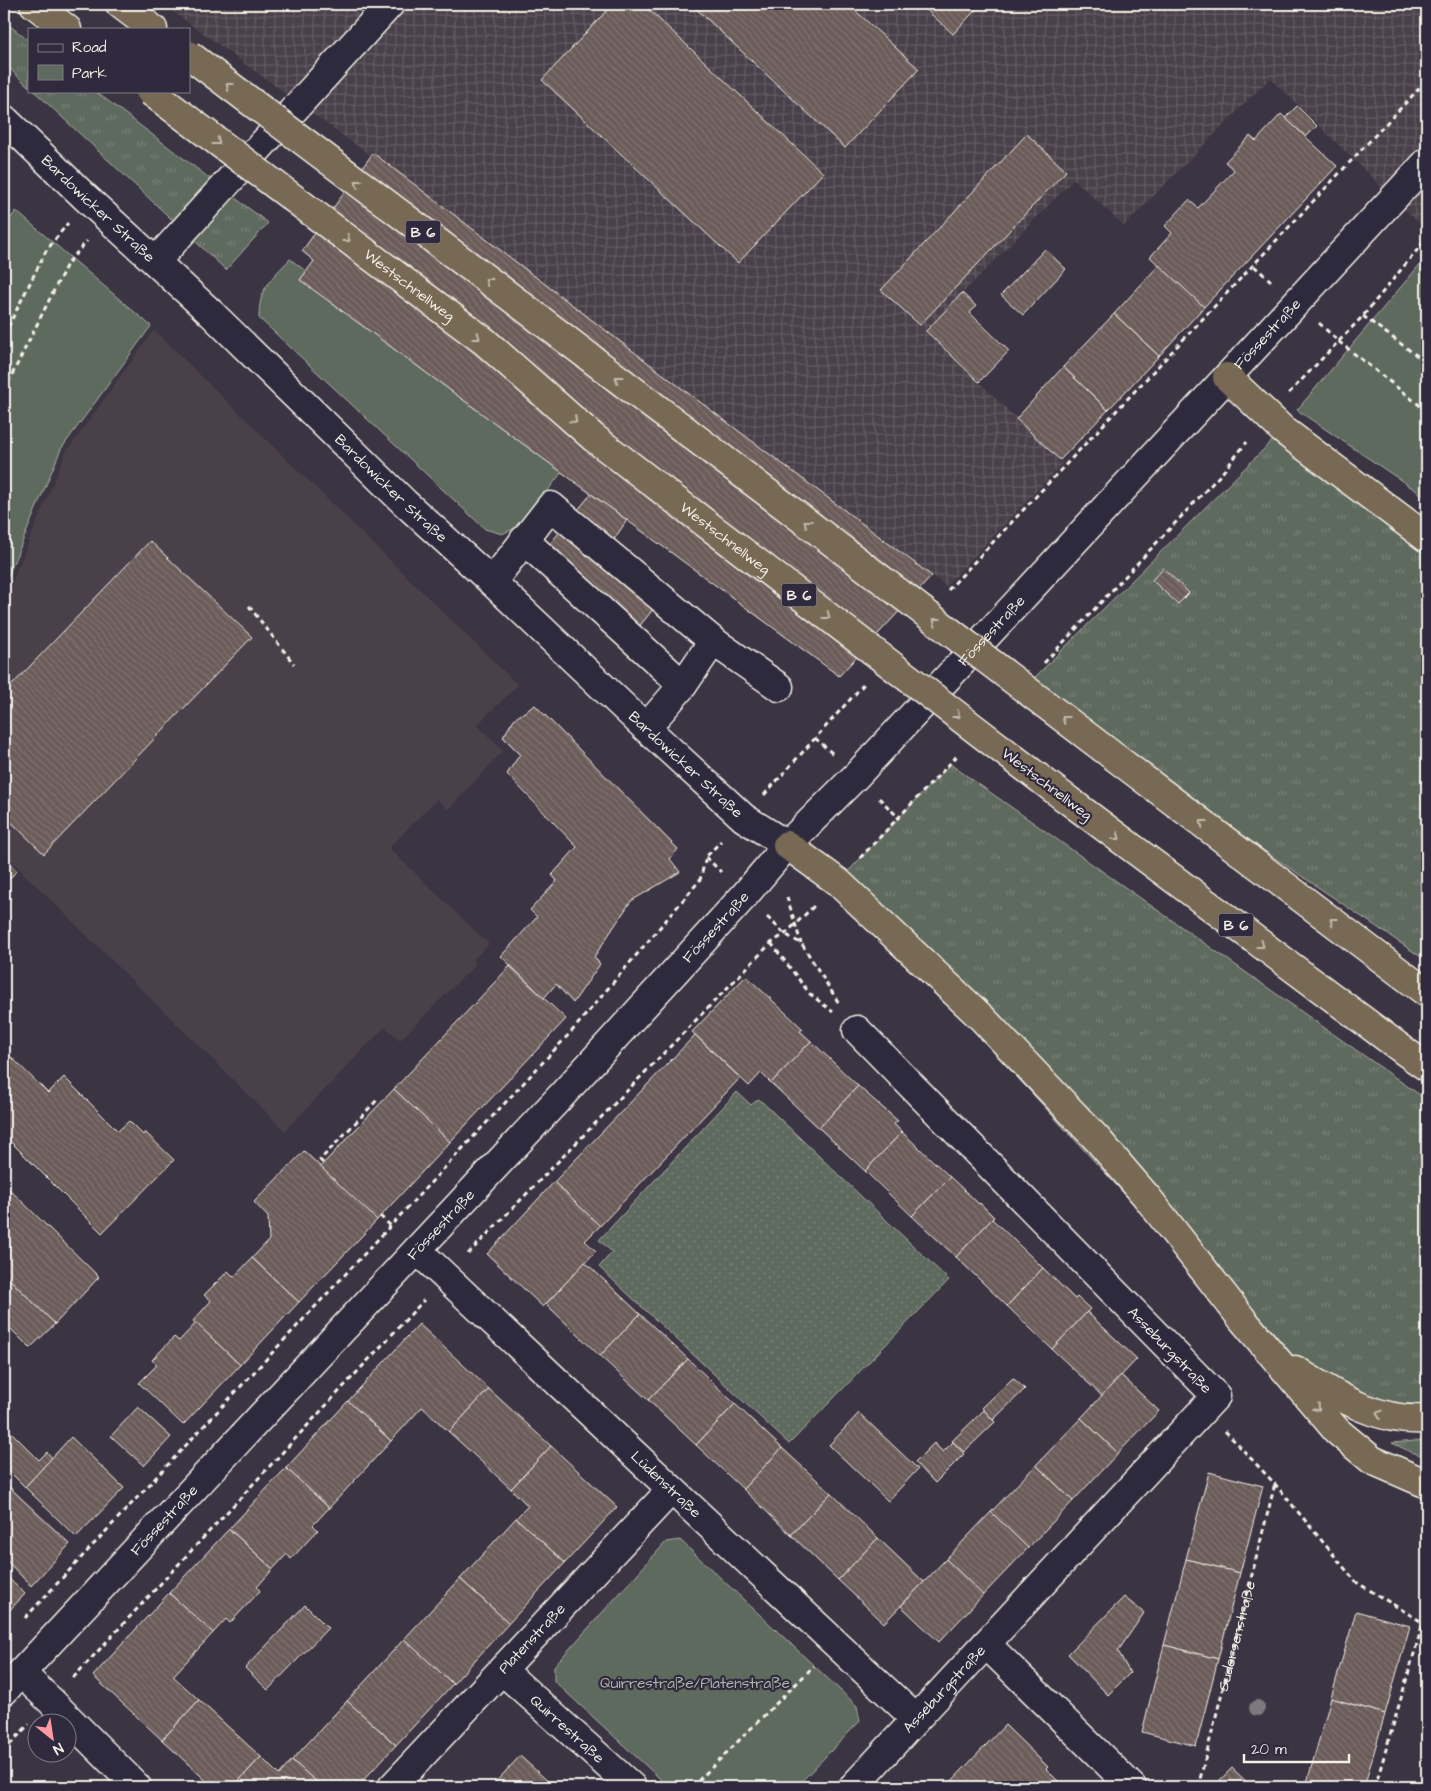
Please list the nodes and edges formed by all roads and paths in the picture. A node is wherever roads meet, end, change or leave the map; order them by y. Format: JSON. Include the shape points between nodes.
{"nodes":[{"id":1,"x":34,"y":4,"type":"edge"},
{"id":2,"x":120,"y":4,"type":"edge"},
{"id":3,"x":390,"y":4,"type":"edge"},
{"id":4,"x":66,"y":28,"type":"edge"},
{"id":5,"x":152,"y":28,"type":"edge"},
{"id":6,"x":190,"y":57,"type":"edge"},
{"id":7,"x":1427,"y":80,"type":"edge"},
{"id":8,"x":151,"y":92,"type":"edge"},
{"id":9,"x":9,"y":133,"type":"edge"},
{"id":10,"x":1427,"y":162,"type":"edge"},
{"id":11,"x":86,"y":198,"type":"junction"},
{"id":12,"x":108,"y":217,"type":"junction"},
{"id":13,"x":1427,"y":238,"type":"edge"},
{"id":14,"x":156,"y":261,"type":"junction"},
{"id":15,"x":1363,"y":316,"type":"junction"},
{"id":16,"x":4,"y":335,"type":"edge"},
{"id":17,"x":1338,"y":341,"type":"junction"},
{"id":18,"x":1427,"y":362,"type":"edge"},
{"id":19,"x":1227,"y":377,"type":"junction"},
{"id":20,"x":4,"y":391,"type":"edge"},
{"id":21,"x":1427,"y":411,"type":"edge"},
{"id":22,"x":1268,"y":416,"type":"junction"},
{"id":23,"x":1427,"y":538,"type":"edge"},
{"id":24,"x":524,"y":540,"type":"junction"},
{"id":25,"x":492,"y":582,"type":"junction"},
{"id":26,"x":944,"y":594,"type":"dead end"},
{"id":27,"x":249,"y":606,"type":"dead end"},
{"id":28,"x":713,"y":642,"type":"junction"},
{"id":29,"x":294,"y":664,"type":"dead end"},
{"id":30,"x":1038,"y":669,"type":"dead end"},
{"id":31,"x":866,"y":681,"type":"dead end"},
{"id":32,"x":684,"y":685,"type":"junction"},
{"id":33,"x":780,"y":688,"type":"dead end"},
{"id":34,"x":646,"y":728,"type":"junction"},
{"id":35,"x":963,"y":749,"type":"dead end"},
{"id":36,"x":744,"y":818,"type":"junction"},
{"id":37,"x":787,"y":845,"type":"junction"},
{"id":38,"x":838,"y":882,"type":"junction"},
{"id":39,"x":785,"y":934,"type":"junction"},
{"id":40,"x":1360,"y":942,"type":"junction"},
{"id":41,"x":771,"y":943,"type":"junction"},
{"id":42,"x":1427,"y":978,"type":"edge"},
{"id":43,"x":1427,"y":993,"type":"edge"},
{"id":44,"x":810,"y":994,"type":"dead end"},
{"id":45,"x":857,"y":1030,"type":"joint"},
{"id":46,"x":1417,"y":1060,"type":"edge"},
{"id":47,"x":1427,"y":1074,"type":"edge"},
{"id":48,"x":378,"y":1099,"type":"dead end"},
{"id":49,"x":323,"y":1163,"type":"dead end"},
{"id":50,"x":417,"y":1250,"type":"junction"},
{"id":51,"x":445,"y":1278,"type":"junction"},
{"id":52,"x":1274,"y":1357,"type":"junction"},
{"id":53,"x":1204,"y":1409,"type":"junction"},
{"id":54,"x":1427,"y":1419,"type":"edge"},
{"id":55,"x":1275,"y":1484,"type":"junction"},
{"id":56,"x":1427,"y":1484,"type":"edge"},
{"id":57,"x":671,"y":1490,"type":"junction"},
{"id":58,"x":24,"y":1619,"type":"dead end"},
{"id":59,"x":1426,"y":1624,"type":"edge"},
{"id":60,"x":836,"y":1644,"type":"junction"},
{"id":61,"x":986,"y":1644,"type":"junction"},
{"id":62,"x":502,"y":1670,"type":"junction"},
{"id":63,"x":12,"y":1682,"type":"edge"},
{"id":64,"x":51,"y":1701,"type":"junction"},
{"id":65,"x":916,"y":1719,"type":"junction"},
{"id":66,"x":4,"y":1751,"type":"edge"},
{"id":67,"x":130,"y":1785,"type":"edge"},
{"id":68,"x":392,"y":1787,"type":"edge"},
{"id":69,"x":632,"y":1787,"type":"edge"},
{"id":70,"x":692,"y":1787,"type":"edge"},
{"id":71,"x":853,"y":1787,"type":"edge"},
{"id":72,"x":1132,"y":1787,"type":"edge"},
{"id":73,"x":1198,"y":1787,"type":"edge"},
{"id":74,"x":1374,"y":1787,"type":"edge"}],
"edges":[{"from":1,"to":4,"type":"highway"},
{"from":2,"to":5,"type":"highway"},
{"from":3,"to":14,"type":"street"},
{"from":40,"to":6,"type":"highway","number":"B 6","one_way":true,"bridge":true},
{"from":7,"to":26,"type":"path"},
{"from":8,"to":46,"type":"highway","name":"Westschnellweg","number":"B 6","one_way":true,"bridge":true,"via":[[484,342],[594,438],[1064,797]]},
{"from":9,"to":11,"type":"street","name":"Bardowicker Straße"},
{"from":10,"to":19,"type":"street","name":"Fössestraße"},
{"from":11,"to":12,"type":"street","name":"Bardowicker Straße"},
{"from":11,"to":16,"type":"path","via":[[46,251]]},
{"from":12,"to":14,"type":"street","name":"Bardowicker Straße"},
{"from":12,"to":20,"type":"path","via":[[67,264]]},
{"from":13,"to":15,"type":"path"},
{"from":14,"to":25,"type":"street","name":"Bardowicker Straße","via":[[405,503]]},
{"from":15,"to":17,"type":"path"},
{"from":15,"to":18,"type":"path"},
{"from":17,"to":21,"type":"path"},
{"from":17,"to":22,"type":"path"},
{"from":19,"to":22,"type":"highway"},
{"from":19,"to":37,"type":"street","name":"Fössestraße","via":[[857,775]]},
{"from":22,"to":23,"type":"highway"},
{"from":22,"to":30,"type":"path","via":[[1222,473]]},
{"from":24,"to":25,"type":"street"},
{"from":24,"to":28,"type":"street","via":[[551,506]]},
{"from":24,"to":32,"type":"street"},
{"from":25,"to":34,"type":"street","name":"Bardowicker Straße"},
{"from":27,"to":29,"type":"path"},
{"from":28,"to":32,"type":"street"},
{"from":28,"to":33,"type":"street"},
{"from":31,"to":36,"type":"path"},
{"from":32,"to":34,"type":"street"},
{"from":34,"to":36,"type":"street","name":"Bardowicker Straße"},
{"from":35,"to":38,"type":"path"},
{"from":36,"to":37,"type":"street","name":"Bardowicker Straße"},
{"from":36,"to":58,"type":"path","via":[[706,857],[700,880],[572,1031]]},
{"from":37,"to":38,"type":"highway"},
{"from":37,"to":50,"type":"street","name":"Fössestraße","via":[[744,896]]},
{"from":38,"to":39,"type":"path"},
{"from":38,"to":52,"type":"highway","via":[[983,1019],[1098,1140]]},
{"from":39,"to":41,"type":"path"},
{"from":39,"to":45,"type":"path","via":[[802,944]]},
{"from":40,"to":42,"type":"highway"},
{"from":40,"to":43,"type":"highway","number":"B 6"},
{"from":41,"to":44,"type":"path"},
{"from":41,"to":51,"type":"path"},
{"from":45,"to":53,"type":"street","name":"Asseburgstraße","via":[[1216,1396]]},
{"from":46,"to":47,"type":"highway","name":"Westschnellweg"},
{"from":48,"to":49,"type":"path","via":[[320,1160]]},
{"from":50,"to":51,"type":"street","name":"Lüdenstraße"},
{"from":50,"to":63,"type":"street","name":"Fössestraße"},
{"from":51,"to":57,"type":"street","name":"Lüdenstraße"},
{"from":51,"to":64,"type":"path"},
{"from":54,"to":52,"type":"highway","one_way":true,"via":[[1384,1416],[1345,1401]]},
{"from":52,"to":56,"type":"highway","one_way":true,"via":[[1337,1431],[1372,1460]]},
{"from":53,"to":55,"type":"path"},
{"from":53,"to":61,"type":"street","name":"Asseburgstraße"},
{"from":55,"to":59,"type":"path","via":[[1356,1582]]},
{"from":55,"to":73,"type":"path","name":"Sudersenstraße"},
{"from":57,"to":60,"type":"street","name":"Lüdenstraße"},
{"from":57,"to":62,"type":"street","name":"Platenstraße"},
{"from":59,"to":74,"type":"path"},
{"from":60,"to":65,"type":"street","name":"Lüdenstraße"},
{"from":60,"to":70,"type":"path"},
{"from":61,"to":65,"type":"street","name":"Asseburgstraße"},
{"from":61,"to":72,"type":"street"},
{"from":62,"to":68,"type":"street","name":"Platenstraße"},
{"from":62,"to":69,"type":"street","name":"Quirrestraße"},
{"from":63,"to":64,"type":"street"},
{"from":64,"to":66,"type":"path"},
{"from":64,"to":67,"type":"street"},
{"from":65,"to":71,"type":"street","name":"Asseburgstraße"}]}
